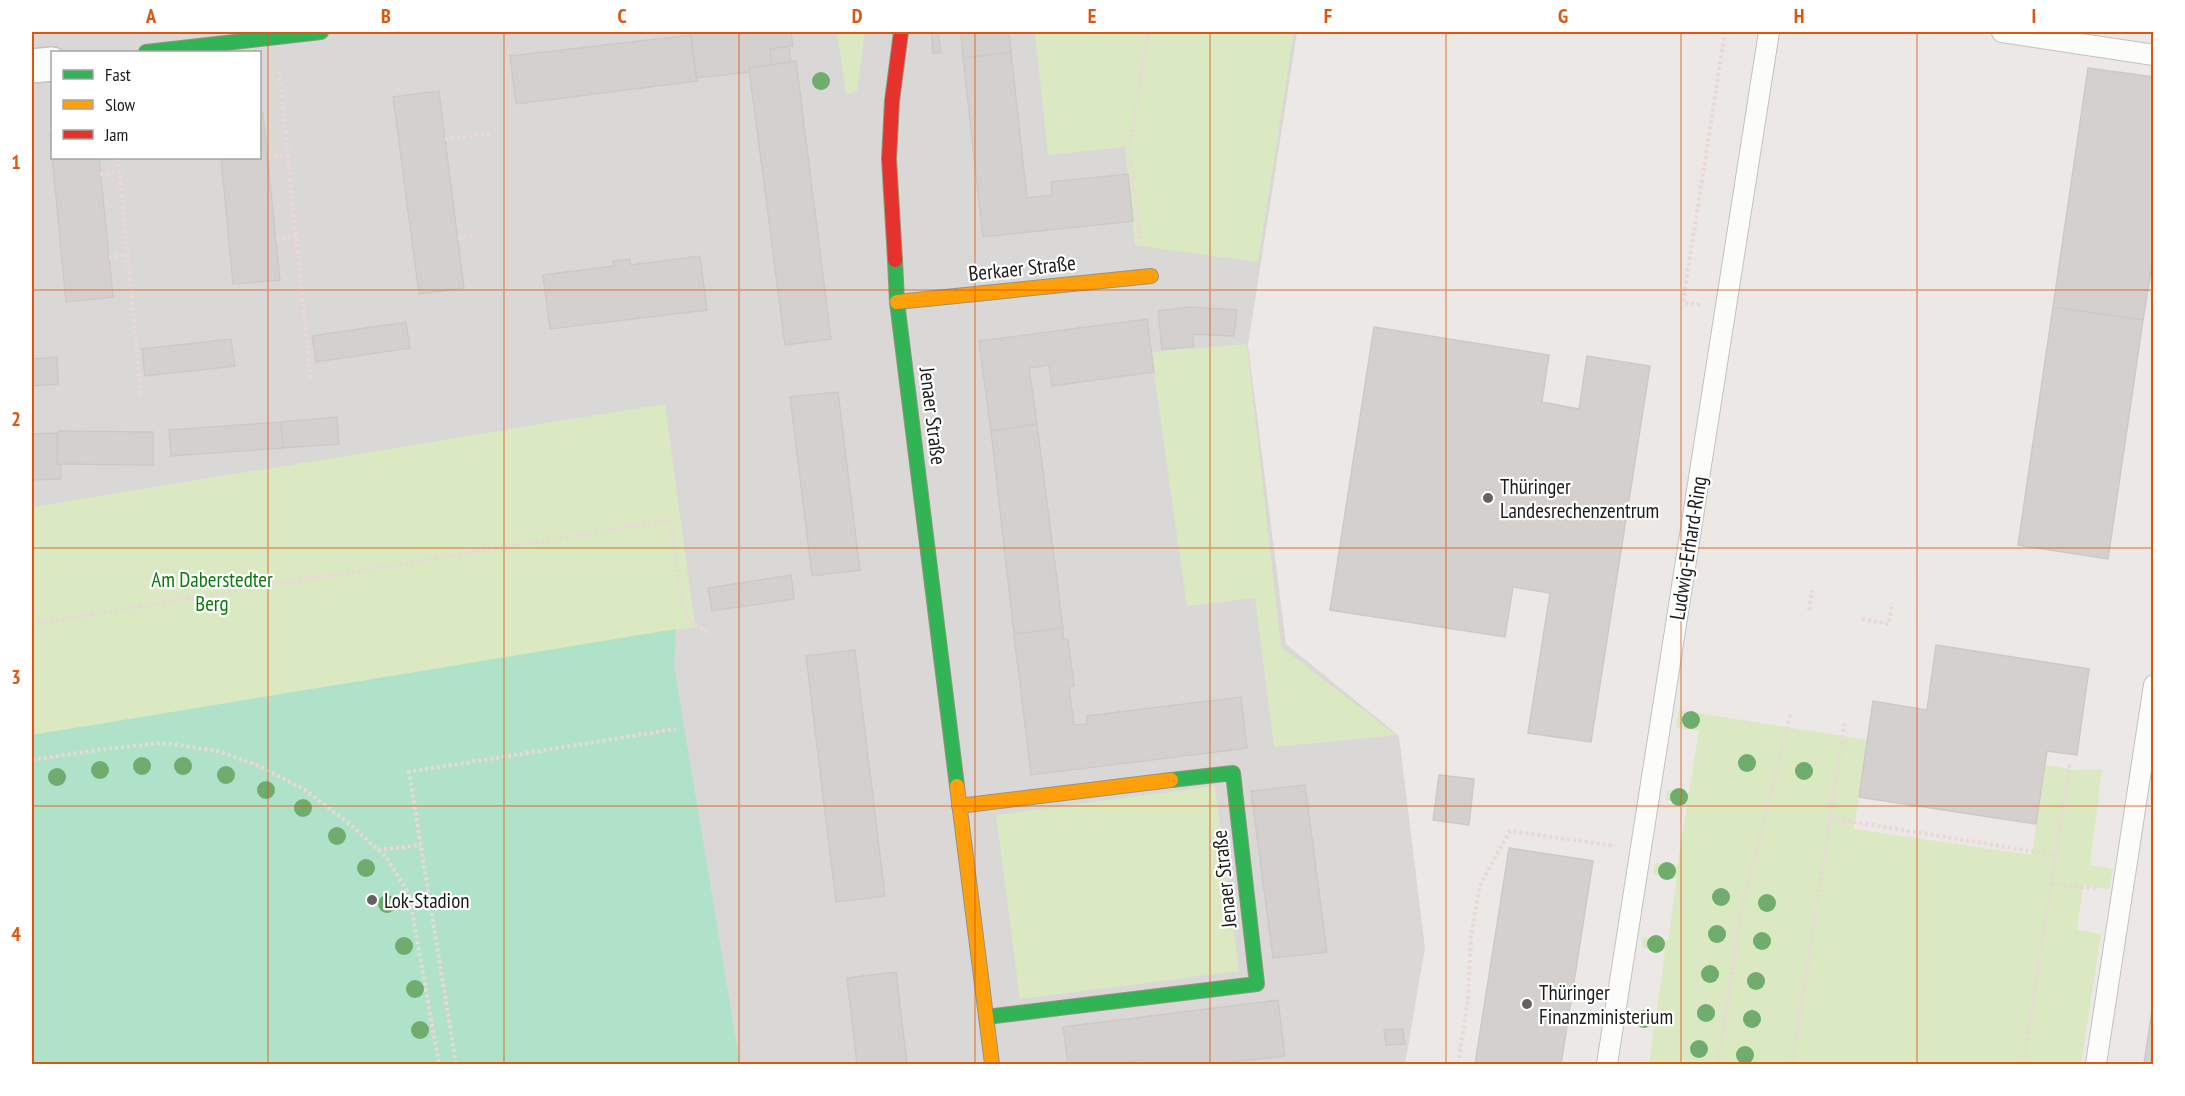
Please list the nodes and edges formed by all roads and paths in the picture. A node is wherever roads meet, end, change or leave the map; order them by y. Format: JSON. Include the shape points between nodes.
{"nodes":[{"id":1,"x":321,"y":32,"type":"edge"},
{"id":2,"x":901,"y":32,"type":"edge"},
{"id":3,"x":1148,"y":32,"type":"edge"},
{"id":4,"x":1725,"y":32,"type":"edge"},
{"id":5,"x":1769,"y":32,"type":"edge"},
{"id":6,"x":2002,"y":32,"type":"edge"},
{"id":7,"x":276,"y":37,"type":"junction"},
{"id":8,"x":155,"y":51,"type":"edge"},
{"id":9,"x":2154,"y":55,"type":"edge"},
{"id":10,"x":51,"y":64,"type":"edge"},
{"id":11,"x":32,"y":66,"type":"edge"},
{"id":12,"x":490,"y":134,"type":"dead end"},
{"id":13,"x":445,"y":139,"type":"dead end"},
{"id":14,"x":288,"y":155,"type":"junction"},
{"id":15,"x":268,"y":157,"type":"dead end"},
{"id":16,"x":118,"y":159,"type":"edge"},
{"id":17,"x":120,"y":172,"type":"junction"},
{"id":18,"x":100,"y":174,"type":"dead end"},
{"id":19,"x":475,"y":235,"type":"dead end"},
{"id":20,"x":296,"y":236,"type":"junction"},
{"id":21,"x":458,"y":238,"type":"dead end"},
{"id":22,"x":276,"y":239,"type":"dead end"},
{"id":23,"x":128,"y":255,"type":"junction"},
{"id":24,"x":109,"y":257,"type":"dead end"},
{"id":25,"x":1148,"y":276,"type":"joint"},
{"id":26,"x":897,"y":302,"type":"junction"},
{"id":27,"x":1725,"y":308,"type":"junction"},
{"id":28,"x":311,"y":380,"type":"dead end"},
{"id":29,"x":141,"y":394,"type":"dead end"},
{"id":30,"x":1812,"y":590,"type":"dead end"},
{"id":31,"x":1892,"y":603,"type":"dead end"},
{"id":32,"x":1809,"y":610,"type":"dead end"},
{"id":33,"x":1862,"y":619,"type":"dead end"},
{"id":34,"x":32,"y":624,"type":"edge"},
{"id":35,"x":711,"y":634,"type":"dead end"},
{"id":36,"x":2154,"y":685,"type":"edge"},
{"id":37,"x":1791,"y":712,"type":"dead end"},
{"id":38,"x":1845,"y":721,"type":"dead end"},
{"id":39,"x":676,"y":729,"type":"dead end"},
{"id":40,"x":32,"y":760,"type":"edge"},
{"id":41,"x":2070,"y":762,"type":"dead end"},
{"id":42,"x":959,"y":806,"type":"junction"},
{"id":43,"x":1830,"y":818,"type":"junction"},
{"id":44,"x":421,"y":844,"type":"junction"},
{"id":45,"x":378,"y":850,"type":"junction"},
{"id":46,"x":1639,"y":850,"type":"junction"},
{"id":47,"x":2055,"y":855,"type":"junction"},
{"id":48,"x":2051,"y":883,"type":"junction"},
{"id":49,"x":2122,"y":893,"type":"junction"},
{"id":50,"x":986,"y":1017,"type":"junction"},
{"id":51,"x":439,"y":1065,"type":"edge"},
{"id":52,"x":456,"y":1065,"type":"edge"},
{"id":53,"x":992,"y":1065,"type":"edge"},
{"id":54,"x":1458,"y":1065,"type":"edge"},
{"id":55,"x":1607,"y":1065,"type":"edge"},
{"id":56,"x":1718,"y":1065,"type":"edge"},
{"id":57,"x":1792,"y":1065,"type":"edge"},
{"id":58,"x":2024,"y":1065,"type":"edge"},
{"id":59,"x":2096,"y":1065,"type":"edge"}],
"edges":[{"from":1,"to":7,"type":"street"},
{"from":2,"to":26,"type":"street","name":"Jenaer Straße","via":[[889,159]]},
{"from":3,"to":25,"type":"path","via":[[1129,148]]},
{"from":4,"to":27,"type":"path","via":[[1683,302]]},
{"from":5,"to":27,"type":"lane","name":"Ludwig-Erhard-Ring"},
{"from":6,"to":9,"type":"lane"},
{"from":7,"to":8,"type":"street"},
{"from":7,"to":14,"type":"path"},
{"from":10,"to":11,"type":"street"},
{"from":12,"to":13,"type":"path"},
{"from":14,"to":15,"type":"path"},
{"from":14,"to":20,"type":"path"},
{"from":16,"to":17,"type":"path"},
{"from":17,"to":18,"type":"path"},
{"from":17,"to":23,"type":"path"},
{"from":19,"to":21,"type":"path"},
{"from":20,"to":22,"type":"path"},
{"from":20,"to":28,"type":"path"},
{"from":23,"to":24,"type":"path"},
{"from":23,"to":29,"type":"path"},
{"from":25,"to":26,"type":"street","name":"Berkaer Straße"},
{"from":26,"to":42,"type":"street","name":"Jenaer Straße"},
{"from":27,"to":46,"type":"lane","name":"Ludwig-Erhard-Ring"},
{"from":30,"to":32,"type":"path"},
{"from":31,"to":33,"type":"path","via":[[1889,624]]},
{"from":34,"to":35,"type":"path","via":[[670,520],[682,604],[690,621]]},
{"from":36,"to":49,"type":"lane"},
{"from":37,"to":56,"type":"path","via":[[1742,906]]},
{"from":38,"to":43,"type":"path"},
{"from":39,"to":44,"type":"path","via":[[409,772]]},
{"from":40,"to":45,"type":"path","via":[[164,743],[219,751],[305,790]]},
{"from":41,"to":47,"type":"path"},
{"from":42,"to":50,"type":"street","name":"Jenaer Straße"},
{"from":42,"to":50,"type":"street","name":"Jenaer Straße","via":[[1233,773],[1257,984]]},
{"from":43,"to":47,"type":"path"},
{"from":43,"to":57,"type":"path"},
{"from":44,"to":45,"type":"path"},
{"from":44,"to":52,"type":"path"},
{"from":45,"to":51,"type":"path","via":[[409,894]]},
{"from":46,"to":54,"type":"path","via":[[1510,831],[1480,885]]},
{"from":46,"to":55,"type":"lane","name":"Ludwig-Erhard-Ring"},
{"from":47,"to":48,"type":"path"},
{"from":48,"to":49,"type":"path"},
{"from":48,"to":58,"type":"path"},
{"from":49,"to":59,"type":"lane"},
{"from":50,"to":53,"type":"street","name":"Jenaer Straße"}]}
